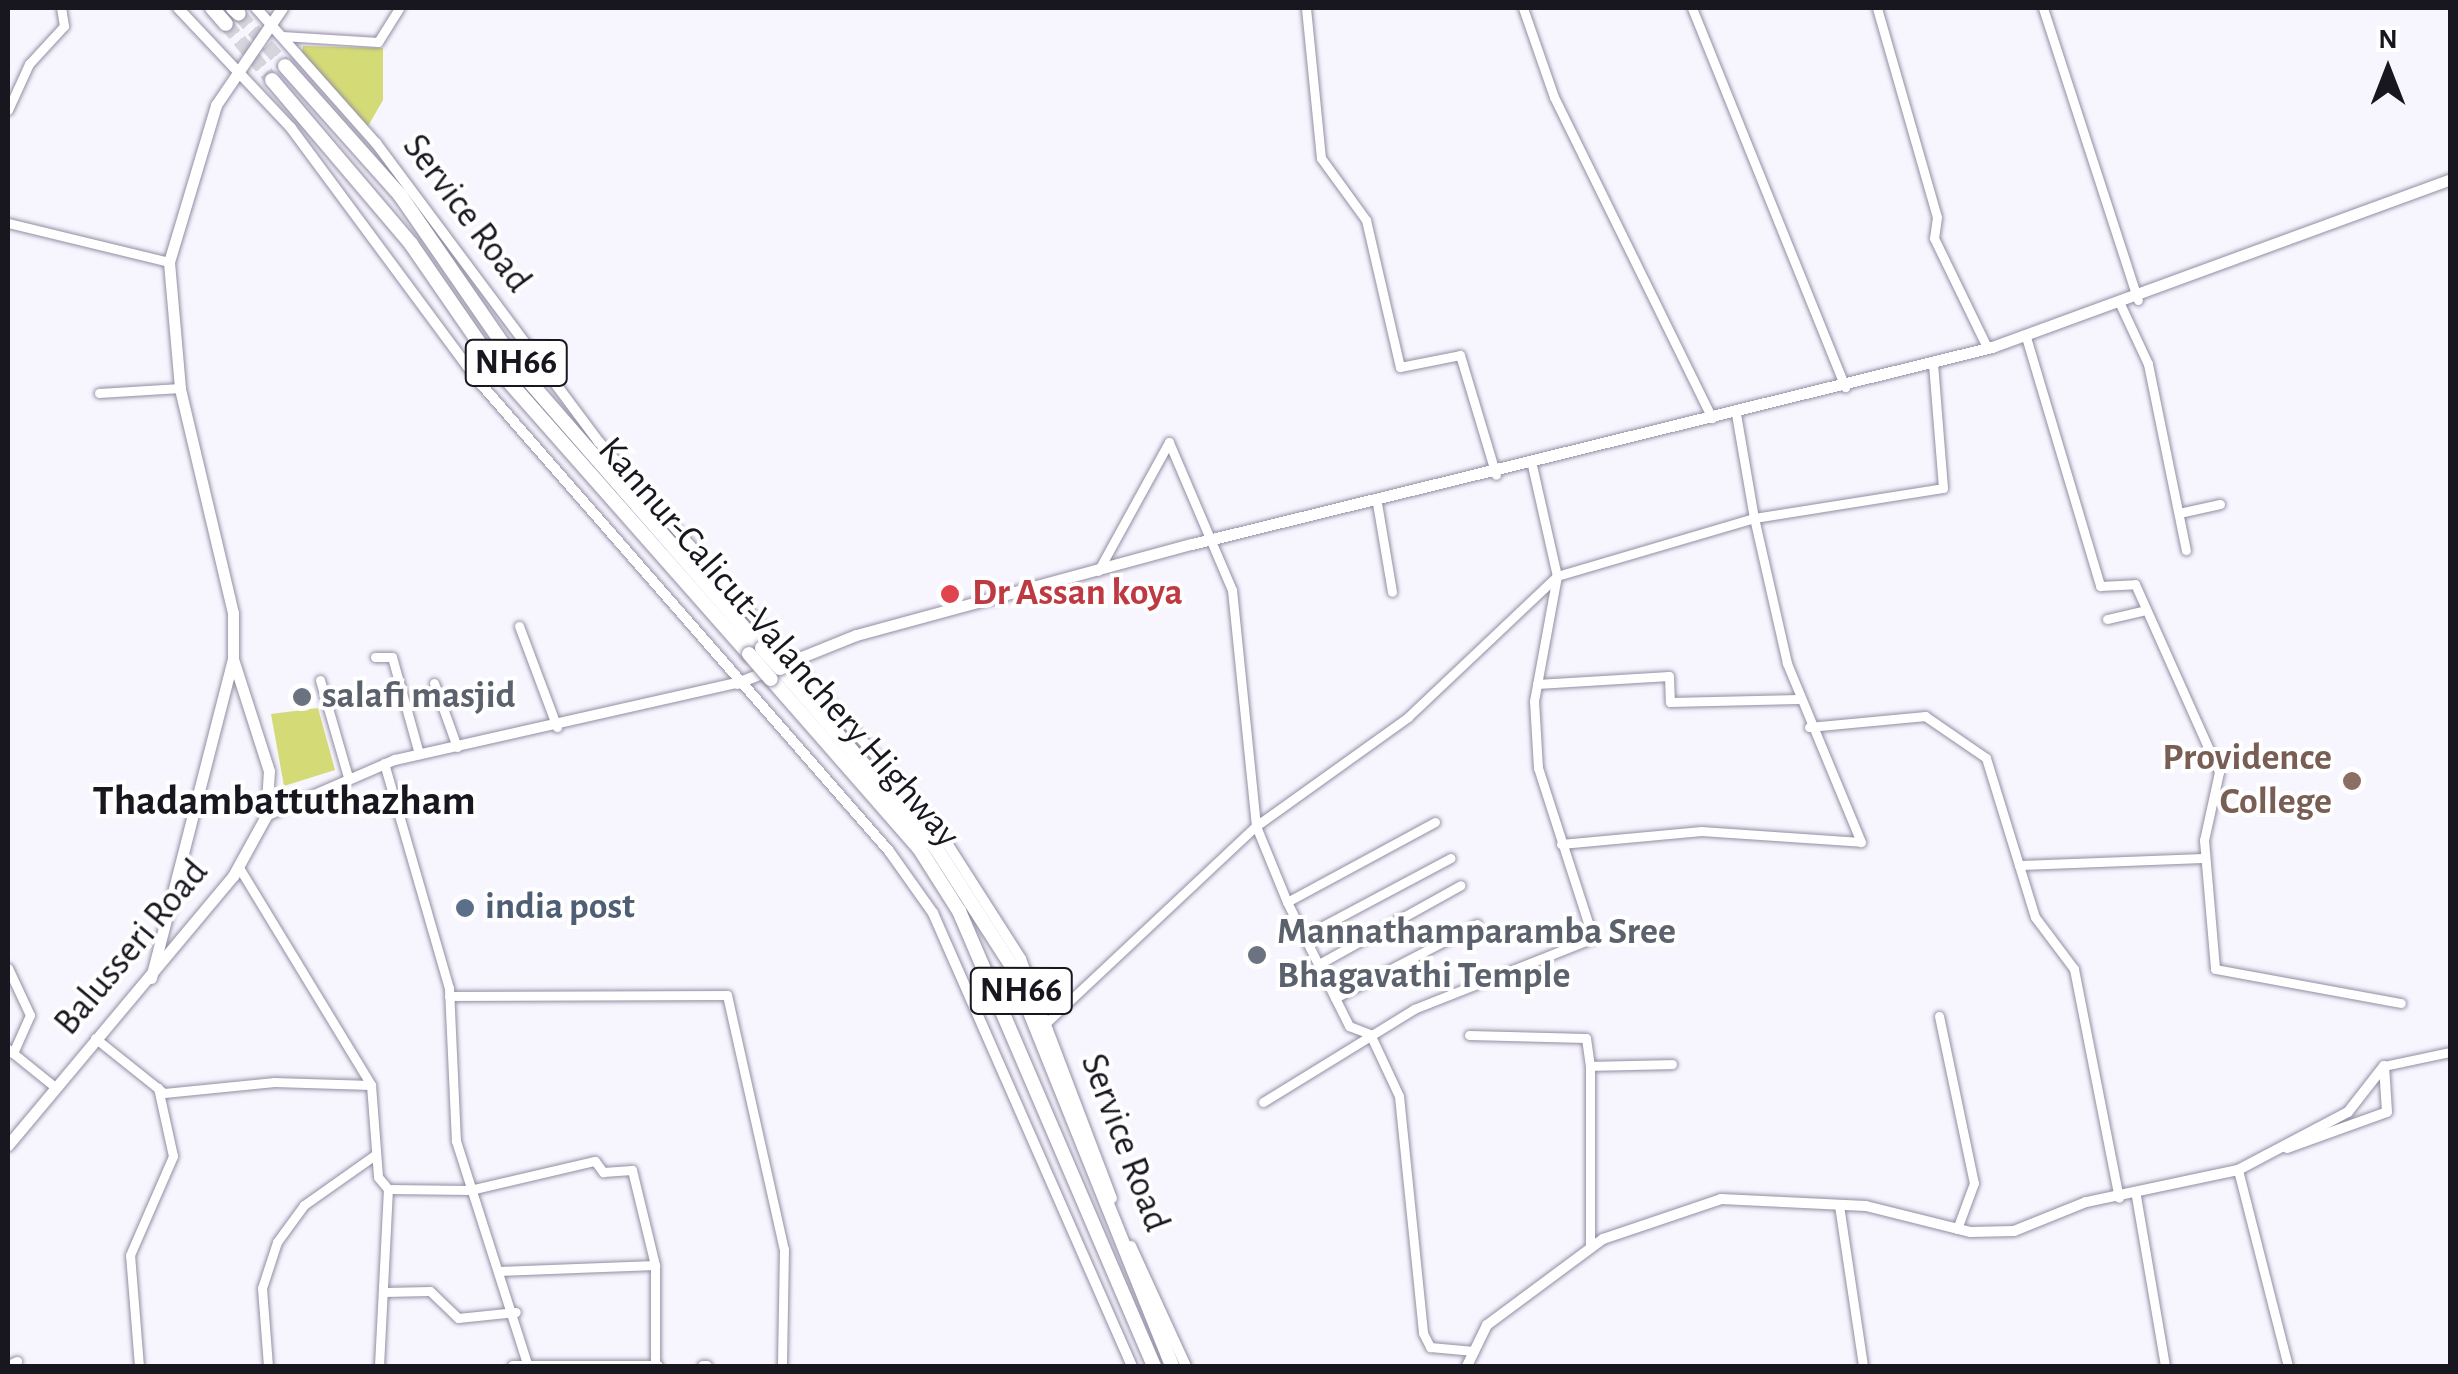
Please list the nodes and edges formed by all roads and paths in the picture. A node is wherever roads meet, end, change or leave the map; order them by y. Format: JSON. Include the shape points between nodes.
{"nodes":[{"id":1,"x":61,"y":8,"type":"edge"},
{"id":2,"x":178,"y":8,"type":"edge"},
{"id":3,"x":212,"y":8,"type":"edge"},
{"id":4,"x":256,"y":8,"type":"edge"},
{"id":5,"x":282,"y":8,"type":"edge"},
{"id":6,"x":399,"y":8,"type":"edge"},
{"id":7,"x":1306,"y":8,"type":"edge"},
{"id":8,"x":1524,"y":8,"type":"edge"},
{"id":9,"x":1692,"y":8,"type":"edge"},
{"id":10,"x":1877,"y":8,"type":"edge"},
{"id":11,"x":2043,"y":8,"type":"edge"},
{"id":12,"x":266,"y":18,"type":"junction"},
{"id":13,"x":226,"y":24,"type":"tunnel mouth"},
{"id":14,"x":282,"y":36,"type":"junction"},
{"id":15,"x":285,"y":66,"type":"tunnel mouth"},
{"id":16,"x":236,"y":67,"type":"junction"},
{"id":17,"x":272,"y":80,"type":"tunnel mouth"},
{"id":18,"x":8,"y":110,"type":"edge"},
{"id":19,"x":2450,"y":179,"type":"edge"},
{"id":20,"x":8,"y":223,"type":"edge"},
{"id":21,"x":169,"y":262,"type":"junction"},
{"id":22,"x":2138,"y":300,"type":"junction"},
{"id":23,"x":2121,"y":306,"type":"junction"},
{"id":24,"x":2026,"y":337,"type":"junction"},
{"id":25,"x":1988,"y":348,"type":"junction"},
{"id":26,"x":1933,"y":362,"type":"junction"},
{"id":27,"x":1845,"y":386,"type":"junction"},
{"id":28,"x":180,"y":388,"type":"junction"},
{"id":29,"x":99,"y":393,"type":"dead end"},
{"id":30,"x":1736,"y":414,"type":"junction"},
{"id":31,"x":1713,"y":420,"type":"junction"},
{"id":32,"x":1532,"y":466,"type":"junction"},
{"id":33,"x":1496,"y":475,"type":"junction"},
{"id":34,"x":1378,"y":503,"type":"junction"},
{"id":35,"x":2220,"y":504,"type":"dead end"},
{"id":36,"x":2178,"y":512,"type":"junction"},
{"id":37,"x":1754,"y":518,"type":"junction"},
{"id":38,"x":1214,"y":539,"type":"junction"},
{"id":39,"x":2186,"y":550,"type":"dead end"},
{"id":40,"x":1096,"y":574,"type":"junction"},
{"id":41,"x":1557,"y":576,"type":"junction"},
{"id":42,"x":1392,"y":592,"type":"dead end"},
{"id":43,"x":2142,"y":611,"type":"junction"},
{"id":44,"x":2108,"y":619,"type":"dead end"},
{"id":45,"x":519,"y":626,"type":"dead end"},
{"id":46,"x":756,"y":651,"type":"junction"},
{"id":47,"x":375,"y":657,"type":"dead end"},
{"id":48,"x":233,"y":660,"type":"junction"},
{"id":49,"x":779,"y":668,"type":"junction"},
{"id":50,"x":320,"y":680,"type":"dead end"},
{"id":51,"x":434,"y":682,"type":"dead end"},
{"id":52,"x":736,"y":683,"type":"junction"},
{"id":53,"x":1537,"y":684,"type":"junction"},
{"id":54,"x":1799,"y":700,"type":"junction"},
{"id":55,"x":556,"y":727,"type":"junction"},
{"id":56,"x":1808,"y":727,"type":"junction"},
{"id":57,"x":457,"y":747,"type":"junction"},
{"id":58,"x":419,"y":754,"type":"junction"},
{"id":59,"x":384,"y":763,"type":"junction"},
{"id":60,"x":348,"y":777,"type":"junction"},
{"id":61,"x":266,"y":816,"type":"junction"},
{"id":62,"x":1435,"y":822,"type":"dead end"},
{"id":63,"x":1256,"y":826,"type":"junction"},
{"id":64,"x":1561,"y":844,"type":"junction"},
{"id":65,"x":1451,"y":858,"type":"dead end"},
{"id":66,"x":2206,"y":858,"type":"junction"},
{"id":67,"x":2020,"y":864,"type":"junction"},
{"id":68,"x":238,"y":866,"type":"junction"},
{"id":69,"x":1461,"y":885,"type":"dead end"},
{"id":70,"x":1287,"y":902,"type":"junction"},
{"id":71,"x":1477,"y":924,"type":"dead end"},
{"id":72,"x":1304,"y":936,"type":"junction"},
{"id":73,"x":1318,"y":964,"type":"junction"},
{"id":74,"x":8,"y":968,"type":"edge"},
{"id":75,"x":151,"y":978,"type":"junction"},
{"id":76,"x":449,"y":996,"type":"junction"},
{"id":77,"x":1335,"y":998,"type":"junction"},
{"id":78,"x":2401,"y":1003,"type":"dead end"},
{"id":79,"x":1939,"y":1016,"type":"dead end"},
{"id":80,"x":1046,"y":1023,"type":"junction"},
{"id":81,"x":1370,"y":1034,"type":"junction"},
{"id":82,"x":1470,"y":1035,"type":"dead end"},
{"id":83,"x":94,"y":1038,"type":"junction"},
{"id":84,"x":10,"y":1051,"type":"edge"},
{"id":85,"x":2450,"y":1052,"type":"edge"},
{"id":86,"x":1672,"y":1064,"type":"dead end"},
{"id":87,"x":1590,"y":1066,"type":"junction"},
{"id":88,"x":2384,"y":1066,"type":"junction"},
{"id":89,"x":371,"y":1086,"type":"junction"},
{"id":90,"x":55,"y":1087,"type":"junction"},
{"id":91,"x":158,"y":1088,"type":"junction"},
{"id":92,"x":1263,"y":1102,"type":"dead end"},
{"id":93,"x":8,"y":1146,"type":"edge"},
{"id":94,"x":2272,"y":1152,"type":"junction"},
{"id":95,"x":374,"y":1154,"type":"junction"},
{"id":96,"x":2238,"y":1170,"type":"junction"},
{"id":97,"x":388,"y":1189,"type":"junction"},
{"id":98,"x":470,"y":1190,"type":"junction"},
{"id":99,"x":2136,"y":1196,"type":"junction"},
{"id":100,"x":2120,"y":1200,"type":"junction"},
{"id":101,"x":1840,"y":1204,"type":"junction"},
{"id":102,"x":1957,"y":1228,"type":"junction"},
{"id":103,"x":1590,"y":1248,"type":"junction"},
{"id":104,"x":655,"y":1264,"type":"junction"},
{"id":105,"x":498,"y":1272,"type":"junction"},
{"id":106,"x":384,"y":1292,"type":"junction"},
{"id":107,"x":516,"y":1312,"type":"junction"},
{"id":108,"x":1474,"y":1351,"type":"junction"},
{"id":109,"x":528,"y":1365,"type":"edge"},
{"id":110,"x":139,"y":1366,"type":"edge"},
{"id":111,"x":268,"y":1366,"type":"edge"},
{"id":112,"x":379,"y":1366,"type":"edge"},
{"id":113,"x":514,"y":1366,"type":"edge"},
{"id":114,"x":656,"y":1366,"type":"edge"},
{"id":115,"x":782,"y":1366,"type":"edge"},
{"id":116,"x":1132,"y":1366,"type":"edge"},
{"id":117,"x":1154,"y":1366,"type":"edge"},
{"id":118,"x":1172,"y":1366,"type":"edge"},
{"id":119,"x":1186,"y":1366,"type":"edge"},
{"id":120,"x":1467,"y":1366,"type":"edge"},
{"id":121,"x":1862,"y":1366,"type":"edge"},
{"id":122,"x":2165,"y":1366,"type":"edge"},
{"id":123,"x":2288,"y":1366,"type":"edge"}],
"edges":[{"from":1,"to":18,"type":"street","via":[[64,26],[29,64]]},
{"from":2,"to":16,"type":"street"},
{"from":3,"to":13,"type":"highway"},
{"from":4,"to":12,"type":"street","name":"Service Road"},
{"from":5,"to":12,"type":"main road"},
{"from":6,"to":14,"type":"street","via":[[378,42]]},
{"from":7,"to":33,"type":"street","via":[[1322,158],[1366,220],[1400,367],[1460,355]]},
{"from":8,"to":31,"type":"street","via":[[1554,97]]},
{"from":9,"to":27,"type":"street"},
{"from":10,"to":25,"type":"street","via":[[1937,217],[1934,238]]},
{"from":11,"to":22,"type":"street"},
{"from":12,"to":14,"type":"street","name":"Service Road"},
{"from":12,"to":16,"type":"main road"},
{"from":14,"to":49,"type":"street","name":"Service Road","via":[[376,143],[599,442]]},
{"from":15,"to":46,"type":"highway","number":"NH66","via":[[400,196],[527,379]]},
{"from":16,"to":21,"type":"main road"},
{"from":16,"to":52,"type":"street","via":[[338,185],[480,383]]},
{"from":17,"to":46,"type":"highway","name":"Kannur-Calicut-Valanchery Highway","number":"NH66","via":[[412,244],[496,367]]},
{"from":19,"to":22,"type":"main road"},
{"from":20,"to":21,"type":"street"},
{"from":21,"to":28,"type":"main road"},
{"from":22,"to":23,"type":"main road"},
{"from":23,"to":24,"type":"main road"},
{"from":23,"to":36,"type":"street","via":[[2148,364]]},
{"from":24,"to":25,"type":"main road"},
{"from":24,"to":43,"type":"street","via":[[2100,586],[2134,584]]},
{"from":25,"to":26,"type":"main road"},
{"from":26,"to":27,"type":"main road"},
{"from":26,"to":37,"type":"street","via":[[1944,488]]},
{"from":27,"to":30,"type":"main road"},
{"from":28,"to":29,"type":"street"},
{"from":28,"to":48,"type":"main road","via":[[233,613]]},
{"from":30,"to":31,"type":"main road"},
{"from":30,"to":37,"type":"street"},
{"from":31,"to":32,"type":"main road"},
{"from":32,"to":33,"type":"main road"},
{"from":32,"to":41,"type":"street"},
{"from":33,"to":34,"type":"main road"},
{"from":34,"to":38,"type":"main road"},
{"from":34,"to":42,"type":"street"},
{"from":35,"to":36,"type":"street"},
{"from":36,"to":39,"type":"street"},
{"from":37,"to":41,"type":"street"},
{"from":37,"to":54,"type":"street"},
{"from":38,"to":40,"type":"main road"},
{"from":38,"to":40,"type":"street","via":[[1168,442]]},
{"from":38,"to":63,"type":"street","via":[[1246,667]]},
{"from":40,"to":49,"type":"main road"},
{"from":41,"to":53,"type":"street"},
{"from":41,"to":63,"type":"street","via":[[1408,717]]},
{"from":43,"to":44,"type":"street"},
{"from":43,"to":66,"type":"street","via":[[2163,633],[2219,772]]},
{"from":45,"to":55,"type":"street"},
{"from":46,"to":49,"type":"highway","name":"Kannur-Calicut-Valanchery Highway","number":"NH66","bridge":true},
{"from":47,"to":58,"type":"street","via":[[392,657]]},
{"from":48,"to":61,"type":"main road","name":"Balusseri Road","via":[[269,771]]},
{"from":48,"to":75,"type":"main road"},
{"from":49,"to":52,"type":"main road"},
{"from":49,"to":80,"type":"street","name":"Service Road","via":[[982,888]]},
{"from":49,"to":117,"type":"highway","name":"Kannur-Calicut-Valanchery Highway","number":"NH66","via":[[919,848],[959,911]]},
{"from":49,"to":118,"type":"highway","number":"NH66","via":[[934,845],[1011,965]]},
{"from":50,"to":60,"type":"street"},
{"from":51,"to":57,"type":"street"},
{"from":52,"to":55,"type":"street"},
{"from":52,"to":116,"type":"street","via":[[889,851],[932,913]]},
{"from":53,"to":54,"type":"street","via":[[1669,676],[1670,702]]},
{"from":53,"to":64,"type":"street","via":[[1538,768]]},
{"from":54,"to":56,"type":"street"},
{"from":55,"to":57,"type":"street"},
{"from":56,"to":64,"type":"street","via":[[1861,842],[1701,831]]},
{"from":56,"to":67,"type":"street","via":[[1924,716],[1949,725],[1986,758]]},
{"from":57,"to":58,"type":"street"},
{"from":58,"to":59,"type":"street"},
{"from":59,"to":60,"type":"street"},
{"from":59,"to":76,"type":"street"},
{"from":60,"to":61,"type":"street"},
{"from":61,"to":68,"type":"main road","name":"Balusseri Road"},
{"from":62,"to":70,"type":"street"},
{"from":63,"to":70,"type":"street"},
{"from":63,"to":80,"type":"street"},
{"from":64,"to":81,"type":"street","via":[[1592,938]]},
{"from":65,"to":72,"type":"street"},
{"from":66,"to":67,"type":"street"},
{"from":66,"to":78,"type":"street","via":[[2214,969]]},
{"from":67,"to":100,"type":"street","via":[[2035,917],[2074,969]]},
{"from":68,"to":75,"type":"main road","name":"Balusseri Road"},
{"from":68,"to":89,"type":"street"},
{"from":69,"to":73,"type":"street"},
{"from":70,"to":72,"type":"street"},
{"from":71,"to":77,"type":"street"},
{"from":72,"to":73,"type":"street"},
{"from":73,"to":77,"type":"street"},
{"from":74,"to":84,"type":"street","via":[[30,1015]]},
{"from":75,"to":83,"type":"main road","name":"Balusseri Road"},
{"from":76,"to":98,"type":"street","via":[[456,1142]]},
{"from":76,"to":115,"type":"street","via":[[728,996],[784,1249]]},
{"from":77,"to":81,"type":"street","via":[[1348,1026]]},
{"from":79,"to":102,"type":"street","via":[[1974,1183]]},
{"from":80,"to":119,"type":"street","name":"Service Road"},
{"from":81,"to":92,"type":"street"},
{"from":81,"to":108,"type":"street","via":[[1407,1134],[1423,1332],[1430,1347]]},
{"from":82,"to":87,"type":"street","via":[[1586,1038]]},
{"from":83,"to":90,"type":"main road","name":"Balusseri Road"},
{"from":83,"to":91,"type":"street"},
{"from":84,"to":90,"type":"street"},
{"from":85,"to":88,"type":"street"},
{"from":86,"to":87,"type":"street"},
{"from":87,"to":103,"type":"street"},
{"from":88,"to":94,"type":"street","via":[[2348,1112]]},
{"from":88,"to":94,"type":"street","via":[[2387,1112]]},
{"from":89,"to":91,"type":"street"},
{"from":89,"to":95,"type":"street"},
{"from":90,"to":93,"type":"main road","name":"Balusseri Road"},
{"from":91,"to":110,"type":"street","via":[[173,1156],[130,1255]]},
{"from":94,"to":96,"type":"street"},
{"from":95,"to":97,"type":"street"},
{"from":95,"to":111,"type":"street","via":[[304,1206],[277,1242],[262,1288]]},
{"from":96,"to":99,"type":"street"},
{"from":96,"to":123,"type":"street"},
{"from":97,"to":98,"type":"street"},
{"from":97,"to":106,"type":"street"},
{"from":98,"to":104,"type":"street","via":[[595,1161],[603,1172],[632,1170]]},
{"from":98,"to":105,"type":"street"},
{"from":99,"to":100,"type":"street"},
{"from":99,"to":122,"type":"street"},
{"from":100,"to":102,"type":"street","via":[[2086,1202],[2014,1231]]},
{"from":101,"to":102,"type":"street"},
{"from":101,"to":103,"type":"street","via":[[1721,1199]]},
{"from":101,"to":121,"type":"street"},
{"from":103,"to":108,"type":"street","via":[[1515,1300]]},
{"from":104,"to":105,"type":"street"},
{"from":104,"to":114,"type":"street"},
{"from":105,"to":107,"type":"street"},
{"from":106,"to":107,"type":"street","via":[[430,1292],[458,1318]]},
{"from":106,"to":112,"type":"street"},
{"from":107,"to":109,"type":"street"},
{"from":108,"to":120,"type":"street"},
{"from":109,"to":113,"type":"street"},
{"from":109,"to":114,"type":"street"}]}
